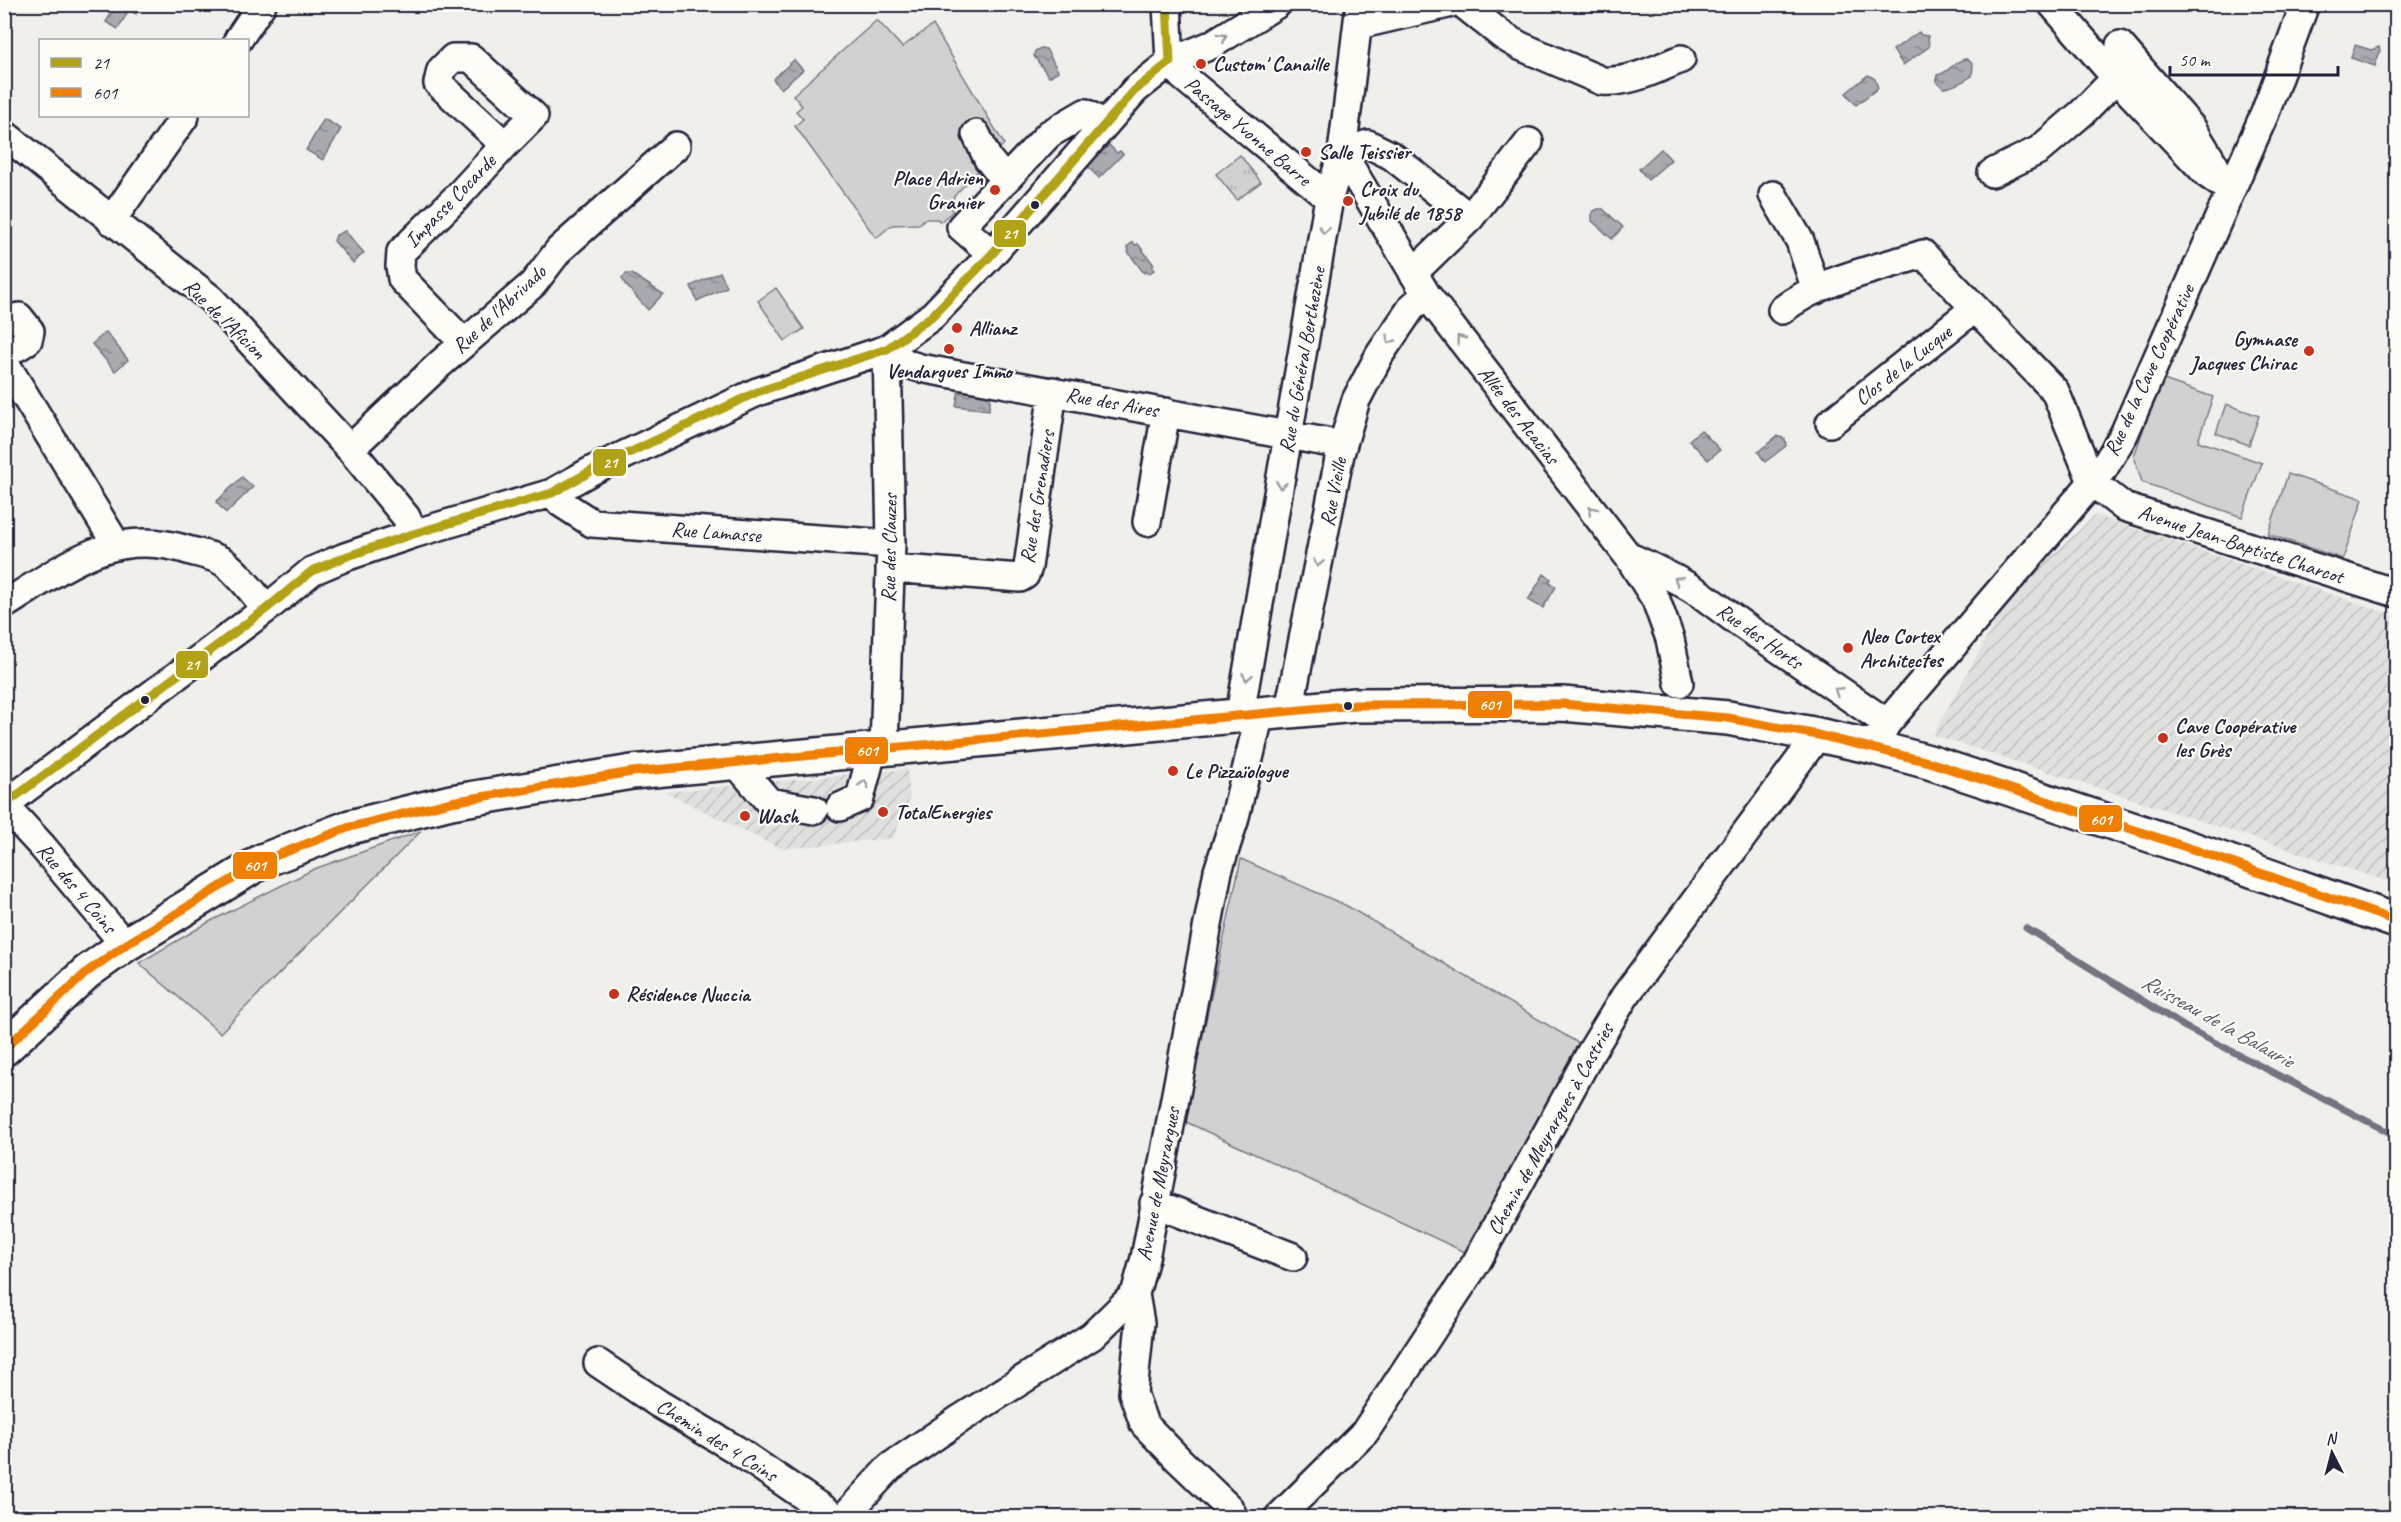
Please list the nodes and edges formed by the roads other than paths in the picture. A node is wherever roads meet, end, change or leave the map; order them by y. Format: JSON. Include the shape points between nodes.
{"nodes":[{"id":1,"x":262,"y":4,"type":"edge"},
{"id":2,"x":1167,"y":4,"type":"edge"},
{"id":3,"x":1277,"y":4,"type":"edge"},
{"id":4,"x":1448,"y":4,"type":"edge"},
{"id":5,"x":1462,"y":4,"type":"edge"},
{"id":6,"x":2052,"y":4,"type":"edge"},
{"id":7,"x":2305,"y":4,"type":"edge"},
{"id":8,"x":1359,"y":15,"type":"edge"},
{"id":9,"x":239,"y":39,"type":"edge"},
{"id":10,"x":2120,"y":45,"type":"dead end"},
{"id":11,"x":1682,"y":59,"type":"dead end"},
{"id":12,"x":1170,"y":62,"type":"junction"},
{"id":13,"x":2116,"y":78,"type":"junction"},
{"id":14,"x":184,"y":117,"type":"edge"},
{"id":15,"x":1105,"y":124,"type":"junction"},
{"id":16,"x":4,"y":134,"type":"edge"},
{"id":17,"x":976,"y":134,"type":"dead end"},
{"id":18,"x":1529,"y":142,"type":"dead end"},
{"id":19,"x":505,"y":145,"type":"dead end"},
{"id":20,"x":676,"y":146,"type":"dead end"},
{"id":21,"x":1342,"y":153,"type":"junction"},
{"id":22,"x":1992,"y":173,"type":"dead end"},
{"id":23,"x":1005,"y":180,"type":"junction"},
{"id":24,"x":2230,"y":190,"type":"junction"},
{"id":25,"x":1773,"y":195,"type":"dead end"},
{"id":26,"x":1329,"y":198,"type":"junction"},
{"id":27,"x":1470,"y":218,"type":"junction"},
{"id":28,"x":111,"y":221,"type":"junction"},
{"id":29,"x":992,"y":254,"type":"junction"},
{"id":30,"x":1419,"y":284,"type":"junction"},
{"id":31,"x":1816,"y":290,"type":"junction"},
{"id":32,"x":1975,"y":308,"type":"junction"},
{"id":33,"x":1782,"y":310,"type":"dead end"},
{"id":34,"x":4,"y":321,"type":"edge"},
{"id":35,"x":464,"y":343,"type":"junction"},
{"id":36,"x":5,"y":348,"type":"edge"},
{"id":37,"x":887,"y":349,"type":"junction"},
{"id":38,"x":1053,"y":391,"type":"junction"},
{"id":39,"x":1166,"y":412,"type":"junction"},
{"id":40,"x":1830,"y":423,"type":"dead end"},
{"id":41,"x":1290,"y":434,"type":"junction"},
{"id":42,"x":1342,"y":445,"type":"junction"},
{"id":43,"x":350,"y":449,"type":"junction"},
{"id":44,"x":2092,"y":482,"type":"junction"},
{"id":45,"x":552,"y":493,"type":"junction"},
{"id":46,"x":1147,"y":522,"type":"dead end"},
{"id":47,"x":413,"y":534,"type":"junction"},
{"id":48,"x":116,"y":544,"type":"junction"},
{"id":49,"x":891,"y":556,"type":"junction"},
{"id":50,"x":1628,"y":556,"type":"junction"},
{"id":51,"x":2397,"y":593,"type":"edge"},
{"id":52,"x":4,"y":605,"type":"edge"},
{"id":53,"x":266,"y":609,"type":"junction"},
{"id":54,"x":1679,"y":683,"type":"dead end"},
{"id":55,"x":1263,"y":712,"type":"junction"},
{"id":56,"x":1818,"y":735,"type":"junction"},
{"id":57,"x":1880,"y":735,"type":"junction"},
{"id":58,"x":879,"y":748,"type":"junction"},
{"id":59,"x":735,"y":762,"type":"junction"},
{"id":60,"x":4,"y":805,"type":"edge"},
{"id":61,"x":2397,"y":921,"type":"edge"},
{"id":62,"x":125,"y":945,"type":"junction"},
{"id":63,"x":4,"y":1049,"type":"edge"},
{"id":64,"x":1154,"y":1203,"type":"junction"},
{"id":65,"x":1293,"y":1257,"type":"dead end"},
{"id":66,"x":1135,"y":1294,"type":"junction"},
{"id":67,"x":598,"y":1363,"type":"dead end"},
{"id":68,"x":836,"y":1518,"type":"edge"},
{"id":69,"x":843,"y":1518,"type":"edge"},
{"id":70,"x":1234,"y":1518,"type":"edge"},
{"id":71,"x":1278,"y":1518,"type":"edge"}],
"edges":[{"from":1,"to":9,"type":"street"},
{"from":2,"to":12,"type":"street"},
{"from":12,"to":3,"type":"street","one_way":true,"via":[[1211,45]]},
{"from":4,"to":8,"type":"street"},
{"from":5,"to":11,"type":"street","via":[[1520,46],[1602,81],[1642,75]]},
{"from":6,"to":13,"type":"street"},
{"from":7,"to":24,"type":"street","name":"Rue de la Cave Coopérative","via":[[2265,113]]},
{"from":8,"to":21,"type":"street","name":"Rue du Général Berthezène"},
{"from":10,"to":24,"type":"street","via":[[2192,128]]},
{"from":12,"to":15,"type":"street","via":[[1135,90]]},
{"from":12,"to":26,"type":"street","name":"Passage Yvonne Barre"},
{"from":13,"to":22,"type":"street","via":[[2039,150]]},
{"from":13,"to":24,"type":"street","via":[[2207,174]]},
{"from":14,"to":28,"type":"street"},
{"from":15,"to":23,"type":"street","via":[[1085,113],[1076,118],[1049,134]]},
{"from":15,"to":29,"type":"street"},
{"from":16,"to":28,"type":"street","name":"Rue de l'Aficion"},
{"from":17,"to":23,"type":"street","via":[[988,159]]},
{"from":18,"to":27,"type":"street","name":"Rue Vieille"},
{"from":19,"to":35,"type":"street","name":"Impasse Cocarde","via":[[401,252],[402,279]]},
{"from":20,"to":35,"type":"street","name":"Rue de l'Abrivado","via":[[560,250],[533,284]]},
{"from":21,"to":26,"type":"street","name":"Rue du Général Berthezène"},
{"from":21,"to":27,"type":"street","via":[[1368,144],[1392,156]]},
{"from":21,"to":30,"type":"street","name":"Allée des Acacias"},
{"from":23,"to":29,"type":"street","via":[[961,227]]},
{"from":24,"to":44,"type":"street","name":"Rue de la Cave Coopérative","via":[[2124,434]]},
{"from":25,"to":31,"type":"street","via":[[1800,241]]},
{"from":26,"to":41,"type":"street","name":"Rue du Général Berthezène","one_way":true},
{"from":27,"to":30,"type":"street","name":"Rue Vieille"},
{"from":28,"to":43,"type":"street","name":"Rue de l'Aficion","via":[[211,299]]},
{"from":29,"to":37,"type":"street","via":[[932,316]]},
{"from":30,"to":42,"type":"street","name":"Rue Vieille","one_way":true,"via":[[1412,307],[1380,354],[1356,400]]},
{"from":50,"to":30,"type":"street","name":"Allée des Acacias","one_way":true},
{"from":31,"to":32,"type":"street","via":[[1923,254]]},
{"from":31,"to":33,"type":"street","via":[[1798,297]]},
{"from":32,"to":40,"type":"street","name":"Clos de la Lucque"},
{"from":32,"to":44,"type":"street","via":[[2055,391]]},
{"from":34,"to":36,"type":"street","via":[[20,317],[30,331],[28,340],[13,349]]},
{"from":35,"to":43,"type":"street","name":"Rue de l'Abrivado"},
{"from":36,"to":48,"type":"street","via":[[4,363]]},
{"from":37,"to":38,"type":"street","name":"Rue des Aires","via":[[907,364],[920,368]]},
{"from":37,"to":45,"type":"street","via":[[757,392]]},
{"from":37,"to":49,"type":"street","name":"Rue des Clauzes"},
{"from":38,"to":39,"type":"street","name":"Rue des Aires"},
{"from":38,"to":49,"type":"street","name":"Rue des Grenadiers","via":[[1025,575],[1020,578]]},
{"from":39,"to":41,"type":"street","name":"Rue des Aires"},
{"from":39,"to":46,"type":"street"},
{"from":41,"to":42,"type":"street","name":"Rue des Aires"},
{"from":41,"to":55,"type":"street","name":"Rue du Général Berthezène","one_way":true},
{"from":42,"to":55,"type":"street","name":"Rue Vieille","one_way":true},
{"from":43,"to":47,"type":"street","name":"Rue de l'Aficion","via":[[406,517]]},
{"from":44,"to":51,"type":"street","name":"Avenue Jean-Baptiste Charcot","via":[[2124,507]]},
{"from":44,"to":57,"type":"street","name":"Rue de la Cave Coopérative"},
{"from":45,"to":47,"type":"street"},
{"from":45,"to":49,"type":"street","name":"Rue Lamasse","via":[[592,524]]},
{"from":47,"to":53,"type":"street","via":[[312,571]]},
{"from":48,"to":52,"type":"street","via":[[70,563]]},
{"from":48,"to":53,"type":"street","via":[[176,546],[225,562]]},
{"from":49,"to":58,"type":"street","name":"Rue des Clauzes"},
{"from":50,"to":54,"type":"street","name":"Allée des Acacias","via":[[1656,600],[1670,639]]},
{"from":57,"to":50,"type":"street","name":"Rue des Horts","one_way":true,"via":[[1766,640],[1668,574]]},
{"from":53,"to":60,"type":"street"},
{"from":55,"to":56,"type":"main road","via":[[1355,705],[1562,704],[1728,718]]},
{"from":55,"to":58,"type":"main road"},
{"from":55,"to":64,"type":"street","name":"Avenue de Meyrargues","via":[[1218,870]]},
{"from":56,"to":57,"type":"main road"},
{"from":56,"to":71,"type":"street","name":"Chemin de Meyrargues à Castries","via":[[1625,996],[1476,1263],[1365,1432]]},
{"from":57,"to":61,"type":"main road","via":[[1929,762]]},
{"from":58,"to":59,"type":"main road"},
{"from":59,"to":58,"type":"street","name":"Rue des Clauzes","one_way":true,"via":[[769,802],[827,808],[860,798]]},
{"from":59,"to":62,"type":"main road","via":[[632,772],[462,800],[350,827],[262,861]]},
{"from":60,"to":62,"type":"street","name":"Rue des 4 Coins"},
{"from":62,"to":63,"type":"main road","via":[[87,972]]},
{"from":64,"to":65,"type":"street"},
{"from":64,"to":66,"type":"street","name":"Avenue de Meyrargues"},
{"from":66,"to":69,"type":"street","via":[[1092,1336],[890,1467]]},
{"from":66,"to":70,"type":"street","via":[[1140,1323],[1133,1393],[1144,1424],[1229,1508]]},
{"from":67,"to":68,"type":"street","name":"Chemin des 4 Coins"}]}
